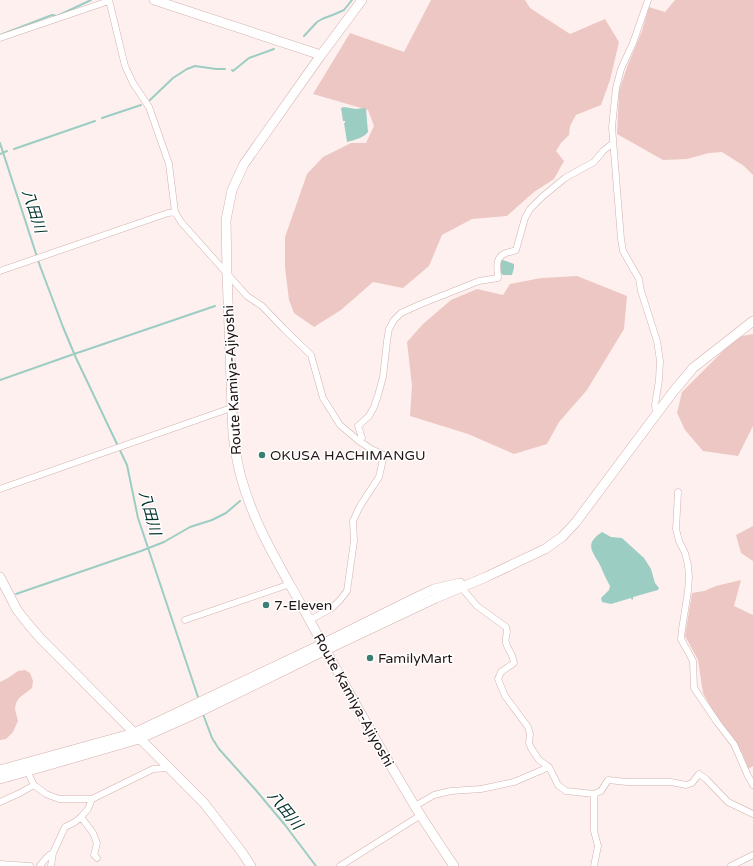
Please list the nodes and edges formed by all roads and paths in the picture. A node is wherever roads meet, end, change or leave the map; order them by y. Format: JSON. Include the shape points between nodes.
{"nodes":[{"id":1,"x":109,"y":0,"type":"edge"},
{"id":2,"x":154,"y":0,"type":"edge"},
{"id":3,"x":362,"y":0,"type":"edge"},
{"id":4,"x":648,"y":0,"type":"edge"},
{"id":5,"x":0,"y":38,"type":"edge"},
{"id":6,"x":321,"y":55,"type":"junction"},
{"id":7,"x":612,"y":144,"type":"junction"},
{"id":8,"x":175,"y":212,"type":"junction"},
{"id":9,"x":0,"y":272,"type":"edge"},
{"id":10,"x":227,"y":273,"type":"junction"},
{"id":11,"x":753,"y":320,"type":"edge"},
{"id":12,"x":231,"y":408,"type":"junction"},
{"id":13,"x":656,"y":415,"type":"junction"},
{"id":14,"x":359,"y":441,"type":"junction"},
{"id":15,"x":0,"y":489,"type":"edge"},
{"id":16,"x":678,"y":492,"type":"dead end"},
{"id":17,"x":0,"y":577,"type":"edge"},
{"id":18,"x":486,"y":577,"type":"junction"},
{"id":19,"x":290,"y":584,"type":"junction"},
{"id":20,"x":461,"y":587,"type":"junction"},
{"id":21,"x":185,"y":620,"type":"dead end"},
{"id":22,"x":310,"y":620,"type":"junction"},
{"id":23,"x":324,"y":647,"type":"junction"},
{"id":24,"x":136,"y":736,"type":"junction"},
{"id":25,"x":27,"y":767,"type":"junction"},
{"id":26,"x":549,"y":767,"type":"junction"},
{"id":27,"x":170,"y":768,"type":"junction"},
{"id":28,"x":0,"y":770,"type":"edge"},
{"id":29,"x":0,"y":779,"type":"edge"},
{"id":30,"x":34,"y":785,"type":"junction"},
{"id":31,"x":753,"y":785,"type":"edge"},
{"id":32,"x":594,"y":794,"type":"junction"},
{"id":33,"x":92,"y":799,"type":"junction"},
{"id":34,"x":0,"y":802,"type":"edge"},
{"id":35,"x":415,"y":806,"type":"junction"},
{"id":36,"x":753,"y":814,"type":"edge"},
{"id":37,"x":421,"y":816,"type":"junction"},
{"id":38,"x":81,"y":817,"type":"junction"},
{"id":39,"x":53,"y":853,"type":"junction"},
{"id":40,"x":753,"y":856,"type":"edge"},
{"id":41,"x":97,"y":858,"type":"dead end"},
{"id":42,"x":0,"y":864,"type":"edge"},
{"id":43,"x":30,"y":866,"type":"edge"},
{"id":44,"x":40,"y":866,"type":"edge"},
{"id":45,"x":51,"y":866,"type":"edge"},
{"id":46,"x":251,"y":866,"type":"edge"},
{"id":47,"x":340,"y":866,"type":"edge"},
{"id":48,"x":454,"y":866,"type":"edge"},
{"id":49,"x":594,"y":866,"type":"edge"},
{"id":50,"x":731,"y":866,"type":"edge"}],
"edges":[{"from":1,"to":5,"type":"street"},
{"from":1,"to":8,"type":"street","via":[[125,66],[149,107],[170,164]]},
{"from":2,"to":6,"type":"main road"},
{"from":3,"to":6,"type":"main road","name":"Route Kamiya-Ajiyoshi"},
{"from":4,"to":7,"type":"street","via":[[616,88]]},
{"from":6,"to":10,"type":"main road","name":"Route Kamiya-Ajiyoshi","via":[[244,164],[232,190],[226,220]]},
{"from":7,"to":13,"type":"street","via":[[623,251],[639,279],[657,341],[660,361]]},
{"from":7,"to":14,"type":"street","via":[[594,162],[566,178],[530,209],[516,250],[498,259],[498,278],[479,281],[422,304],[401,313],[394,320],[389,329],[378,395],[369,416],[358,426],[362,438]]},
{"from":8,"to":9,"type":"street"},
{"from":8,"to":10,"type":"street"},
{"from":10,"to":12,"type":"main road","name":"Route Kamiya-Ajiyoshi"},
{"from":10,"to":14,"type":"street","via":[[247,296],[262,306],[311,355],[324,398],[340,425]]},
{"from":11,"to":13,"type":"main road","via":[[693,368]]},
{"from":12,"to":15,"type":"street"},
{"from":12,"to":19,"type":"main road","name":"Route Kamiya-Ajiyoshi","via":[[237,461],[245,489],[256,520]]},
{"from":13,"to":18,"type":"main road","via":[[562,537],[545,549]]},
{"from":14,"to":22,"type":"street","via":[[384,455],[379,477],[353,521],[354,541],[347,590],[332,608]]},
{"from":16,"to":31,"type":"street","via":[[676,529],[685,553],[689,577],[681,639],[692,662],[694,688],[734,744]]},
{"from":17,"to":24,"type":"main road","via":[[17,610],[28,624]]},
{"from":18,"to":20,"type":"main road"},
{"from":18,"to":23,"type":"main road","via":[[434,589]]},
{"from":19,"to":21,"type":"street"},
{"from":19,"to":22,"type":"main road","name":"Route Kamiya-Ajiyoshi"},
{"from":20,"to":23,"type":"main road"},
{"from":20,"to":26,"type":"street","via":[[477,606],[506,626],[506,644],[514,662],[500,672],[498,679],[505,696],[528,727],[531,748],[539,760]]},
{"from":22,"to":23,"type":"main road","name":"Route Kamiya-Ajiyoshi"},
{"from":23,"to":24,"type":"main road","via":[[207,698]]},
{"from":23,"to":24,"type":"main road","via":[[194,715]]},
{"from":23,"to":35,"type":"main road","name":"Route Kamiya-Ajiyoshi"},
{"from":24,"to":25,"type":"main road"},
{"from":24,"to":27,"type":"main road"},
{"from":25,"to":28,"type":"main road"},
{"from":25,"to":29,"type":"main road"},
{"from":25,"to":30,"type":"street"},
{"from":26,"to":32,"type":"street","via":[[558,785],[566,791]]},
{"from":26,"to":35,"type":"street","via":[[514,782],[481,789],[434,794]]},
{"from":27,"to":33,"type":"street","via":[[153,769]]},
{"from":27,"to":46,"type":"main road","via":[[204,803]]},
{"from":30,"to":33,"type":"street","via":[[59,799]]},
{"from":30,"to":34,"type":"street"},
{"from":32,"to":36,"type":"street","via":[[601,791],[608,780],[671,782],[686,785],[692,783],[699,774],[728,802]]},
{"from":32,"to":49,"type":"street","via":[[594,831],[598,846]]},
{"from":33,"to":38,"type":"street"},
{"from":35,"to":37,"type":"main road","name":"Route Kamiya-Ajiyoshi"},
{"from":37,"to":47,"type":"street"},
{"from":37,"to":48,"type":"main road","name":"Route Kamiya-Ajiyoshi"},
{"from":38,"to":39,"type":"street","via":[[65,827]]},
{"from":38,"to":41,"type":"street","via":[[97,843],[94,855]]},
{"from":39,"to":44,"type":"street","via":[[45,858]]},
{"from":39,"to":45,"type":"street"},
{"from":40,"to":50,"type":"street"},
{"from":42,"to":43,"type":"street"}]}
